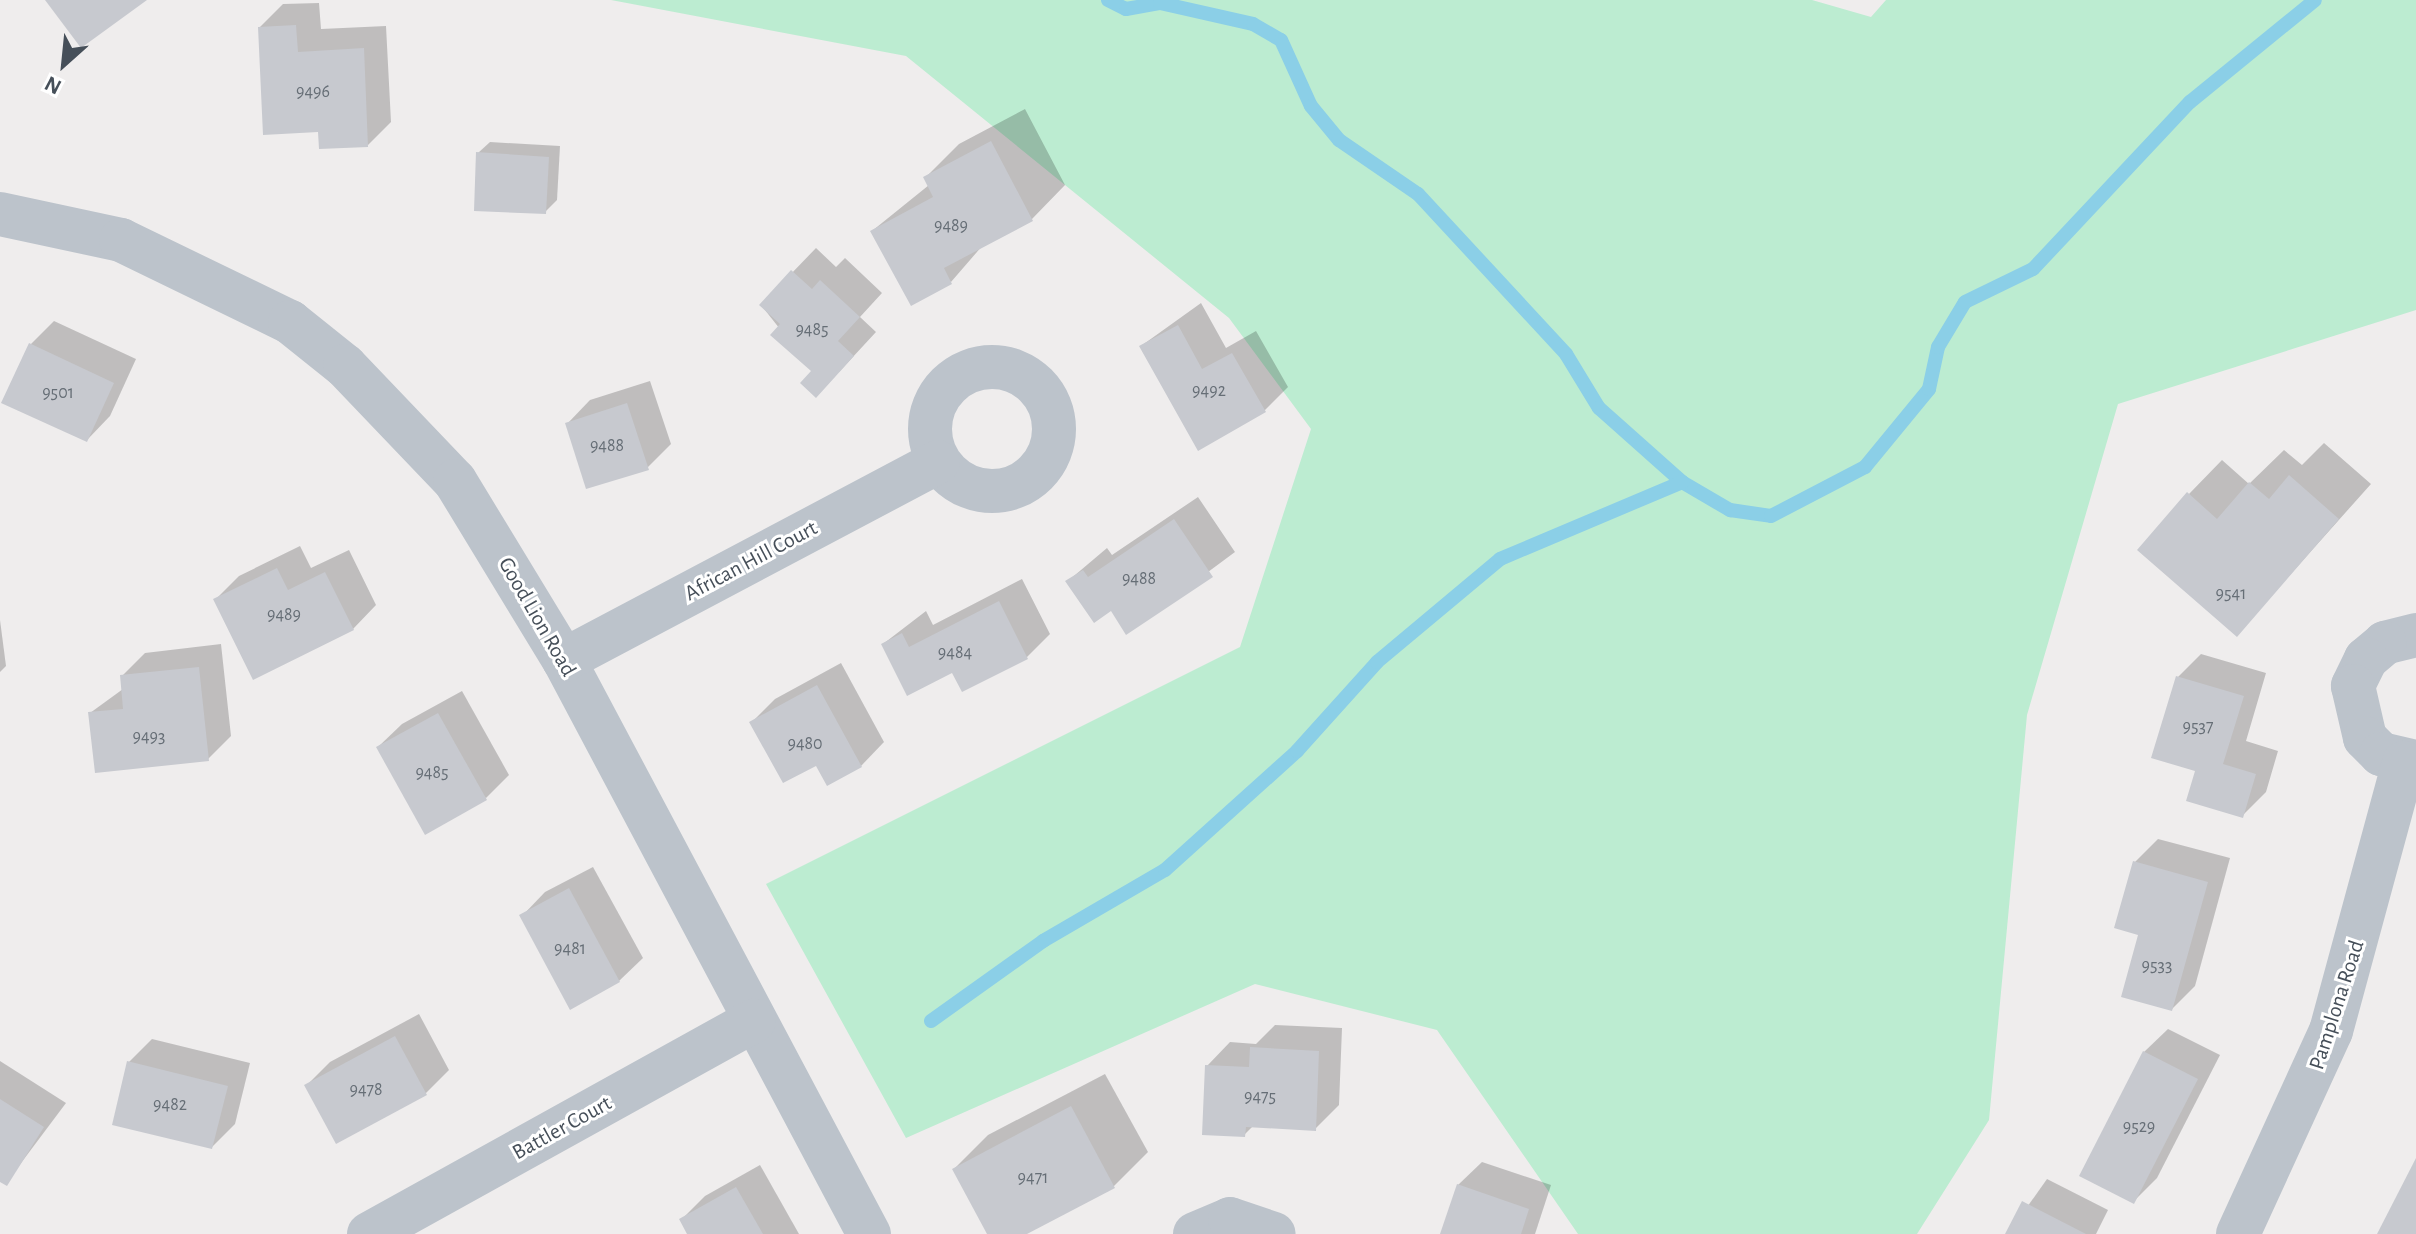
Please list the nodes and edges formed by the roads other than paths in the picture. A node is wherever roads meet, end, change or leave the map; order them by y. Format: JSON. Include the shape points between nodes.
{"nodes":[{"id":1,"x":0,"y":214,"type":"edge"},
{"id":2,"x":938,"y":462,"type":"dead end"},
{"id":3,"x":2416,"y":635,"type":"edge"},
{"id":4,"x":564,"y":660,"type":"junction"},
{"id":5,"x":2410,"y":763,"type":"edge"},
{"id":6,"x":754,"y":1021,"type":"junction"},
{"id":7,"x":369,"y":1234,"type":"edge"},
{"id":8,"x":869,"y":1234,"type":"edge"},
{"id":9,"x":1195,"y":1234,"type":"edge"},
{"id":10,"x":1274,"y":1234,"type":"edge"},
{"id":11,"x":2238,"y":1234,"type":"edge"}],
"edges":[{"from":1,"to":4,"type":"street","name":"Good Lion Road","via":[[121,240],[290,322],[345,366],[455,481]]},
{"from":2,"to":4,"type":"street","name":"African Hill Court"},
{"from":3,"to":5,"type":"street","name":"Pamplona Road","via":[[2385,643],[2353,686],[2365,738]]},
{"from":4,"to":6,"type":"street","name":"Good Lion Road"},
{"from":5,"to":11,"type":"street","name":"Pamplona Road","via":[[2331,1031],[2299,1114]]},
{"from":6,"to":7,"type":"street","name":"Battler Court"},
{"from":6,"to":8,"type":"street","name":"Good Lion Road"},
{"from":9,"to":10,"type":"street","via":[[1230,1219]]}]}
